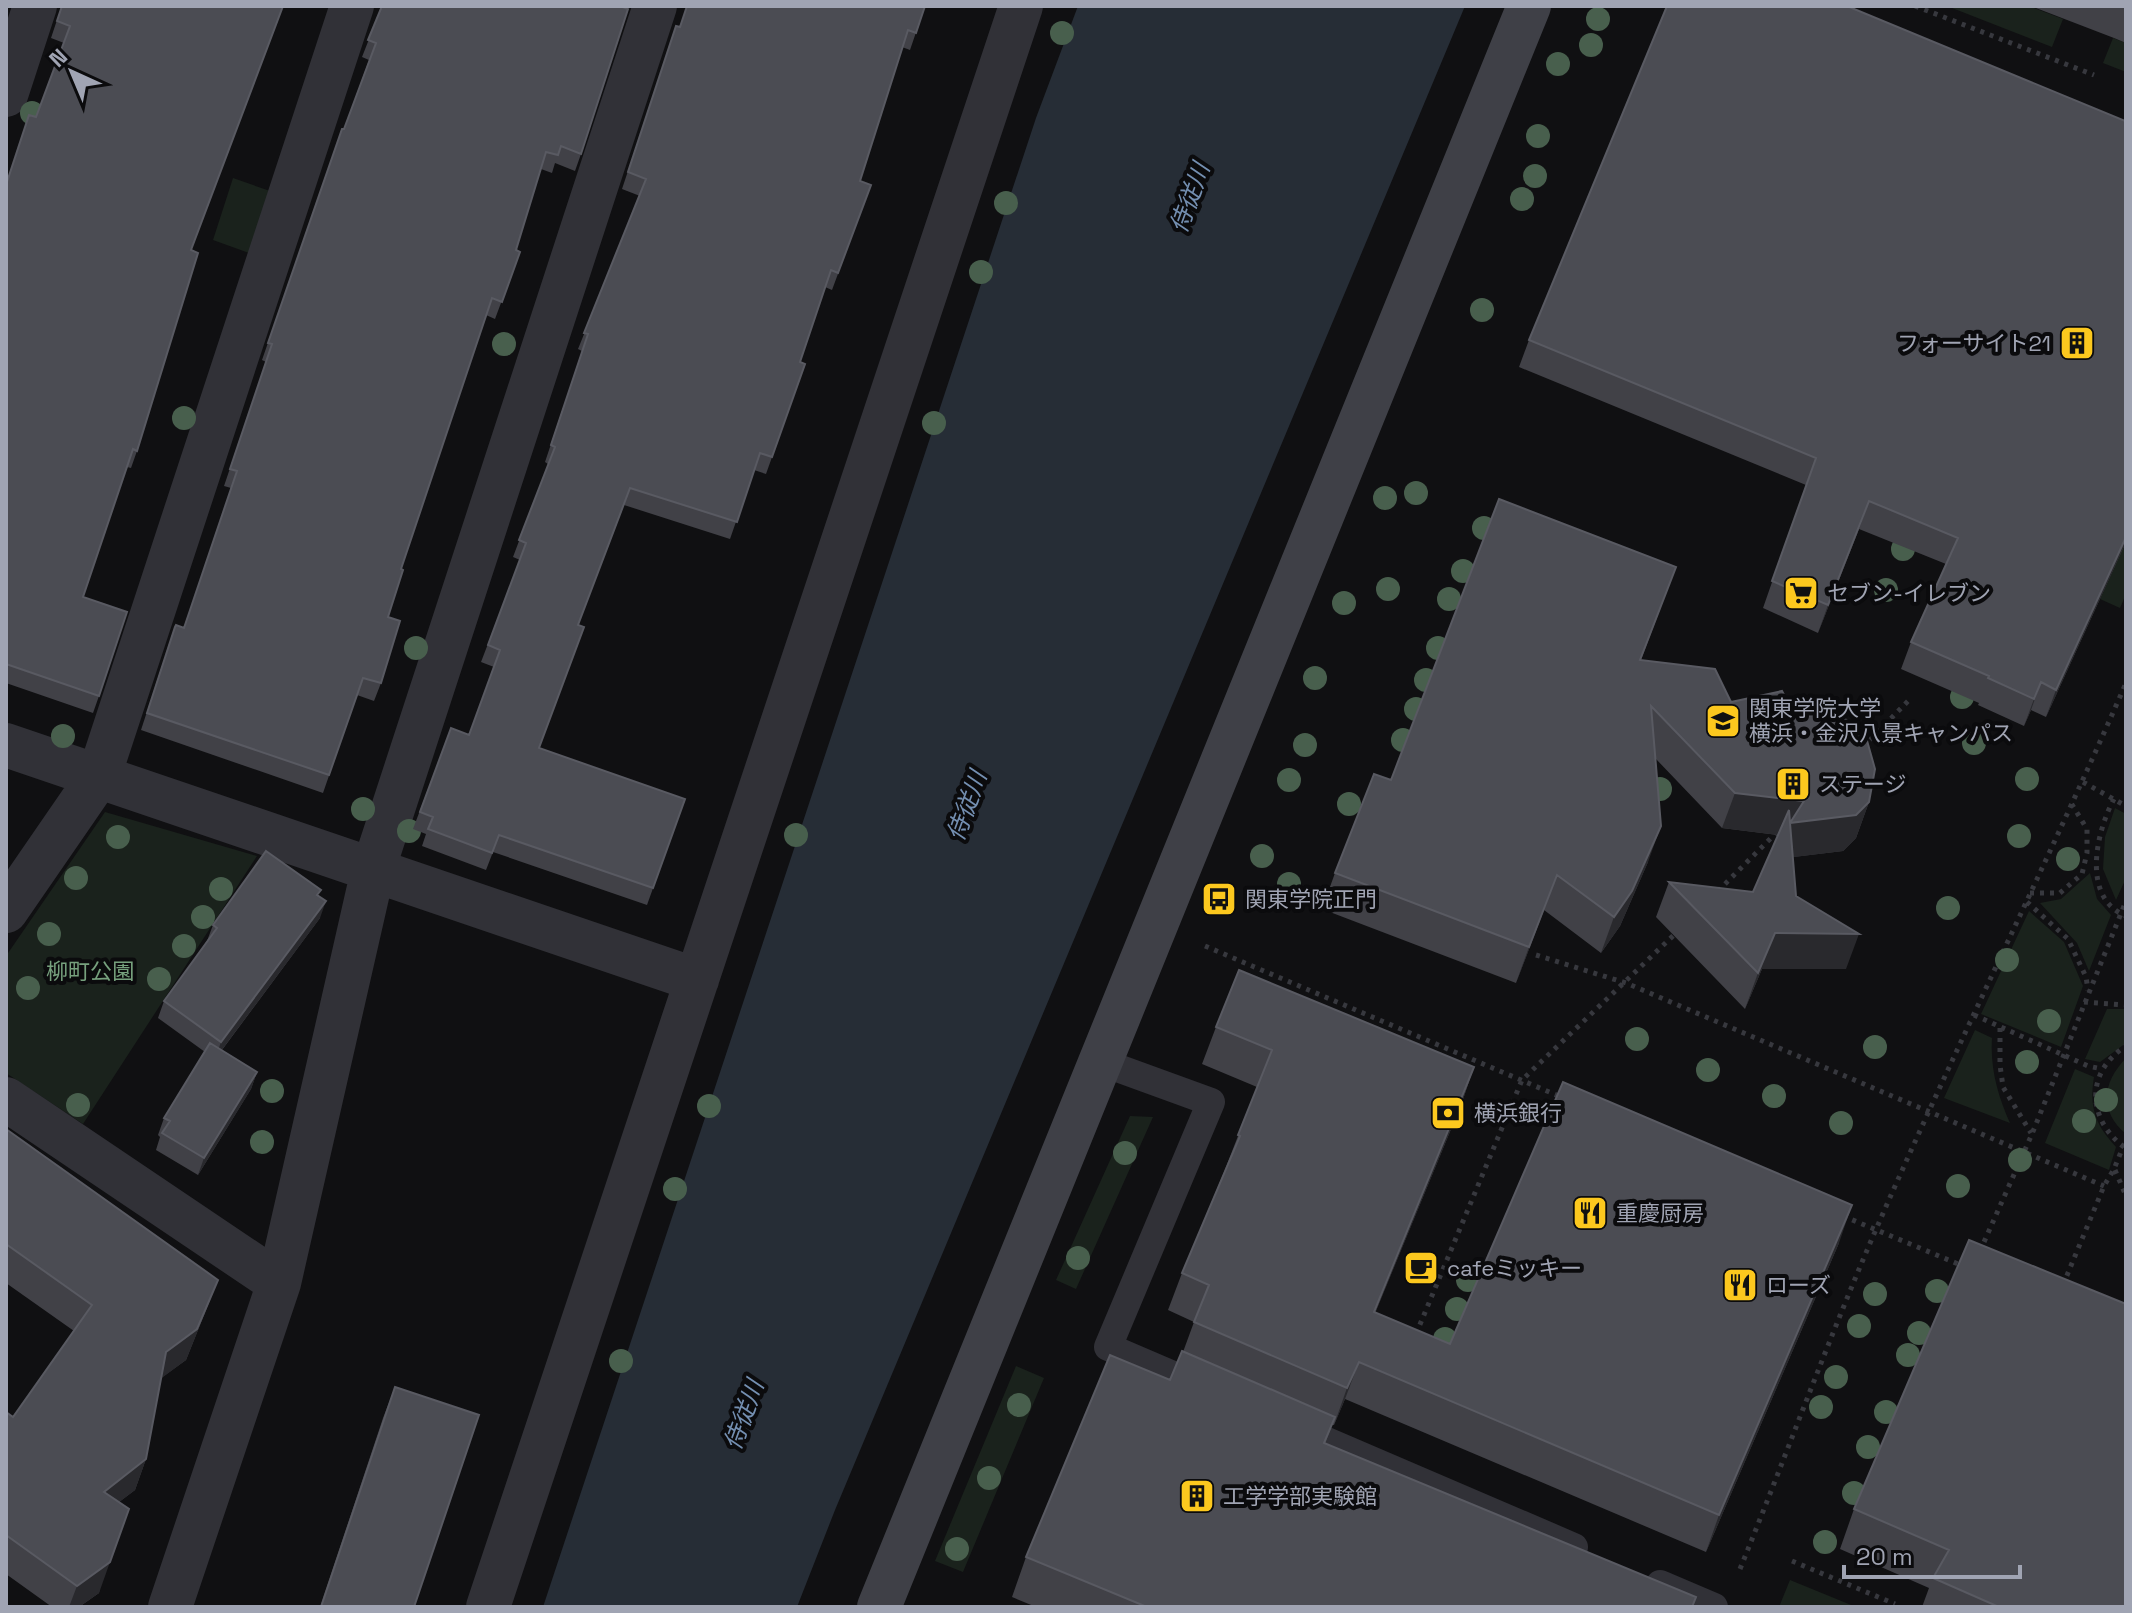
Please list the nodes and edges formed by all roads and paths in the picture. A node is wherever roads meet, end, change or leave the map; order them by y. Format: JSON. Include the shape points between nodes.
{"nodes":[{"id":1,"x":35,"y":6,"type":"edge"},
{"id":2,"x":352,"y":6,"type":"edge"},
{"id":3,"x":655,"y":6,"type":"edge"},
{"id":4,"x":1021,"y":6,"type":"edge"},
{"id":5,"x":1529,"y":6,"type":"edge"},
{"id":6,"x":1915,"y":6,"type":"edge"},
{"id":7,"x":2094,"y":75,"type":"dead end"},
{"id":8,"x":6,"y":95,"type":"edge"},
{"id":9,"x":2126,"y":683,"type":"edge"},
{"id":10,"x":1911,"y":698,"type":"dead end"},
{"id":11,"x":6,"y":745,"type":"edge"},
{"id":12,"x":1857,"y":753,"type":"edge"},
{"id":13,"x":99,"y":776,"type":"junction"},
{"id":14,"x":2083,"y":782,"type":"junction"},
{"id":15,"x":2114,"y":799,"type":"junction"},
{"id":16,"x":2071,"y":803,"type":"junction"},
{"id":17,"x":2126,"y":806,"type":"edge"},
{"id":18,"x":1780,"y":830,"type":"edge"},
{"id":19,"x":373,"y":870,"type":"junction"},
{"id":20,"x":2030,"y":893,"type":"junction"},
{"id":21,"x":1714,"y":895,"type":"edge"},
{"id":22,"x":2126,"y":901,"type":"edge"},
{"id":23,"x":2027,"y":902,"type":"junction"},
{"id":24,"x":6,"y":911,"type":"edge"},
{"id":25,"x":2123,"y":915,"type":"edge"},
{"id":26,"x":1157,"y":925,"type":"junction"},
{"id":27,"x":1681,"y":928,"type":"dead end"},
{"id":28,"x":1536,"y":955,"type":"edge"},
{"id":29,"x":697,"y":980,"type":"junction"},
{"id":30,"x":1626,"y":983,"type":"junction"},
{"id":31,"x":2089,"y":991,"type":"junction"},
{"id":32,"x":2084,"y":1002,"type":"junction"},
{"id":33,"x":2126,"y":1005,"type":"edge"},
{"id":34,"x":1974,"y":1015,"type":"junction"},
{"id":35,"x":2000,"y":1028,"type":"junction"},
{"id":36,"x":2126,"y":1046,"type":"edge"},
{"id":37,"x":2064,"y":1056,"type":"junction"},
{"id":38,"x":1101,"y":1062,"type":"junction"},
{"id":39,"x":2102,"y":1069,"type":"junction"},
{"id":40,"x":1522,"y":1080,"type":"junction"},
{"id":41,"x":6,"y":1099,"type":"edge"},
{"id":42,"x":1567,"y":1099,"type":"edge"},
{"id":43,"x":1928,"y":1112,"type":"junction"},
{"id":44,"x":2032,"y":1134,"type":"junction"},
{"id":45,"x":2124,"y":1148,"type":"edge"},
{"id":46,"x":2024,"y":1152,"type":"junction"},
{"id":47,"x":2114,"y":1169,"type":"junction"},
{"id":48,"x":2104,"y":1186,"type":"junction"},
{"id":49,"x":2126,"y":1196,"type":"edge"},
{"id":50,"x":1832,"y":1211,"type":"edge"},
{"id":51,"x":1876,"y":1230,"type":"junction"},
{"id":52,"x":1977,"y":1257,"type":"edge"},
{"id":53,"x":1972,"y":1270,"type":"edge"},
{"id":54,"x":279,"y":1283,"type":"junction"},
{"id":55,"x":2062,"y":1289,"type":"edge"},
{"id":56,"x":1413,"y":1341,"type":"edge"},
{"id":57,"x":1236,"y":1402,"type":"edge"},
{"id":58,"x":1264,"y":1414,"type":"edge"},
{"id":59,"x":1597,"y":1557,"type":"edge"},
{"id":60,"x":1792,"y":1561,"type":"dead end"},
{"id":61,"x":1641,"y":1576,"type":"edge"},
{"id":62,"x":1737,"y":1578,"type":"dead end"},
{"id":63,"x":1895,"y":1604,"type":"dead end"},
{"id":64,"x":170,"y":1607,"type":"edge"},
{"id":65,"x":488,"y":1607,"type":"edge"},
{"id":66,"x":879,"y":1607,"type":"edge"},
{"id":67,"x":1714,"y":1607,"type":"edge"}],
"edges":[{"from":1,"to":8,"type":"street"},
{"from":2,"to":13,"type":"street"},
{"from":3,"to":19,"type":"street"},
{"from":4,"to":29,"type":"street"},
{"from":5,"to":26,"type":"street"},
{"from":6,"to":7,"type":"path"},
{"from":9,"to":14,"type":"path"},
{"from":10,"to":12,"type":"path"},
{"from":11,"to":13,"type":"street"},
{"from":13,"to":19,"type":"street"},
{"from":13,"to":24,"type":"street"},
{"from":14,"to":15,"type":"path"},
{"from":14,"to":16,"type":"path"},
{"from":15,"to":17,"type":"path"},
{"from":15,"to":25,"type":"path","via":[[2095,853],[2104,900]]},
{"from":16,"to":20,"type":"path"},
{"from":16,"to":20,"type":"path","via":[[2087,829],[2082,874],[2060,893]]},
{"from":18,"to":21,"type":"path"},
{"from":19,"to":29,"type":"street"},
{"from":19,"to":54,"type":"street"},
{"from":20,"to":23,"type":"path"},
{"from":22,"to":25,"type":"path"},
{"from":23,"to":31,"type":"path","via":[[2068,939]]},
{"from":23,"to":34,"type":"path"},
{"from":25,"to":31,"type":"path"},
{"from":26,"to":38,"type":"street"},
{"from":26,"to":40,"type":"path"},
{"from":27,"to":30,"type":"path"},
{"from":28,"to":30,"type":"path"},
{"from":29,"to":65,"type":"street"},
{"from":30,"to":40,"type":"path"},
{"from":30,"to":43,"type":"path"},
{"from":31,"to":32,"type":"path"},
{"from":32,"to":33,"type":"path"},
{"from":32,"to":37,"type":"path"},
{"from":34,"to":35,"type":"path"},
{"from":34,"to":43,"type":"path"},
{"from":35,"to":37,"type":"path"},
{"from":35,"to":44,"type":"path","via":[[2003,1087]]},
{"from":36,"to":39,"type":"path"},
{"from":37,"to":39,"type":"path"},
{"from":37,"to":44,"type":"path"},
{"from":38,"to":57,"type":"lane","via":[[1211,1102],[1108,1347]]},
{"from":38,"to":66,"type":"street"},
{"from":39,"to":45,"type":"path","via":[[2095,1103],[2100,1120]]},
{"from":40,"to":42,"type":"path"},
{"from":40,"to":56,"type":"path"},
{"from":41,"to":54,"type":"street"},
{"from":43,"to":46,"type":"path"},
{"from":43,"to":51,"type":"path"},
{"from":44,"to":46,"type":"path"},
{"from":45,"to":47,"type":"path"},
{"from":46,"to":48,"type":"path"},
{"from":46,"to":52,"type":"path"},
{"from":47,"to":48,"type":"path"},
{"from":47,"to":49,"type":"path"},
{"from":48,"to":55,"type":"path"},
{"from":50,"to":51,"type":"path"},
{"from":51,"to":53,"type":"path"},
{"from":51,"to":62,"type":"path"},
{"from":54,"to":64,"type":"street"},
{"from":58,"to":59,"type":"lane"},
{"from":60,"to":63,"type":"path"},
{"from":61,"to":67,"type":"lane"}]}
